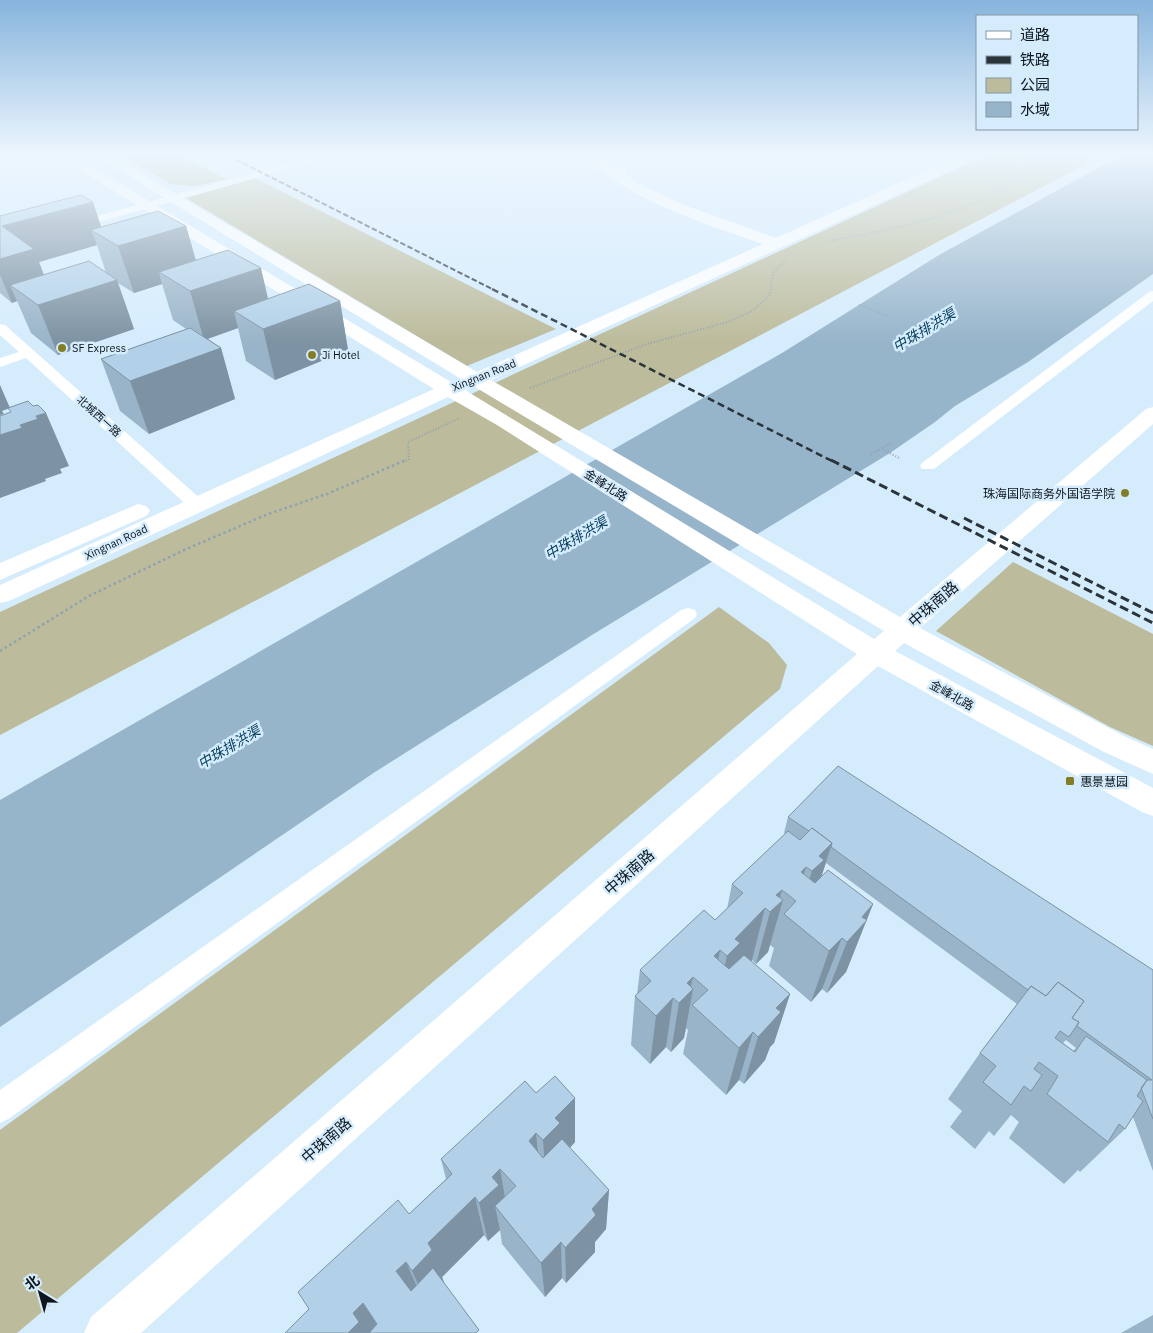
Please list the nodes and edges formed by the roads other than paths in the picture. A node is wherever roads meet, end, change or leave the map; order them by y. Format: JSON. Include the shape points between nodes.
{"nodes":[{"id":1,"x":101,"y":218,"type":"edge"},
{"id":2,"x":166,"y":218,"type":"edge"},
{"id":3,"x":207,"y":218,"type":"edge"},
{"id":4,"x":706,"y":218,"type":"edge"},
{"id":5,"x":831,"y":218,"type":"edge"},
{"id":6,"x":776,"y":226,"type":"dead end"},
{"id":7,"x":64,"y":228,"type":"edge"},
{"id":8,"x":755,"y":236,"type":"junction"},
{"id":9,"x":776,"y":243,"type":"junction"},
{"id":10,"x":738,"y":244,"type":"dead end"},
{"id":11,"x":712,"y":256,"type":"dead end"},
{"id":12,"x":1153,"y":295,"type":"edge"},
{"id":13,"x":0,"y":328,"type":"edge"},
{"id":14,"x":28,"y":353,"type":"junction"},
{"id":15,"x":0,"y":363,"type":"edge"},
{"id":16,"x":471,"y":376,"type":"junction"},
{"id":17,"x":440,"y":385,"type":"junction"},
{"id":18,"x":1153,"y":413,"type":"edge"},
{"id":19,"x":928,"y":466,"type":"dead end"},
{"id":20,"x":190,"y":498,"type":"junction"},
{"id":21,"x":0,"y":572,"type":"edge"},
{"id":22,"x":0,"y":595,"type":"edge"},
{"id":23,"x":688,"y":614,"type":"dead end"},
{"id":24,"x":890,"y":642,"type":"junction"},
{"id":25,"x":1153,"y":762,"type":"edge"},
{"id":26,"x":1153,"y":803,"type":"edge"},
{"id":27,"x":0,"y":1108,"type":"edge"},
{"id":28,"x":107,"y":1333,"type":"edge"}],
"edges":[{"from":1,"to":7,"type":"street"},
{"from":2,"to":17,"type":"street","name":"金峰北路"},
{"from":3,"to":16,"type":"street","name":"金峰北路"},
{"from":4,"to":8,"type":"street"},
{"from":5,"to":9,"type":"street","name":"Xingnan Road"},
{"from":6,"to":8,"type":"street"},
{"from":8,"to":9,"type":"street"},
{"from":8,"to":10,"type":"street"},
{"from":9,"to":16,"type":"street","name":"Xingnan Road"},
{"from":11,"to":16,"type":"street","name":"Xingnan Road"},
{"from":12,"to":19,"type":"street"},
{"from":13,"to":14,"type":"street","name":"北城西一路"},
{"from":14,"to":15,"type":"street"},
{"from":14,"to":20,"type":"street","name":"北城西一路"},
{"from":16,"to":17,"type":"street","name":"Xingnan Road"},
{"from":16,"to":24,"type":"street","name":"金峰北路","via":[[794,567]]},
{"from":17,"to":20,"type":"street","name":"Xingnan Road"},
{"from":17,"to":24,"type":"street","name":"金峰北路","via":[[504,421],[767,586]]},
{"from":18,"to":24,"type":"street","name":"中珠南路"},
{"from":20,"to":21,"type":"street","name":"Xingnan Road"},
{"from":20,"to":22,"type":"street","name":"Xingnan Road"},
{"from":23,"to":27,"type":"street"},
{"from":24,"to":25,"type":"street","name":"金峰北路"},
{"from":24,"to":26,"type":"street","name":"金峰北路"},
{"from":24,"to":28,"type":"street","name":"中珠南路"}]}
